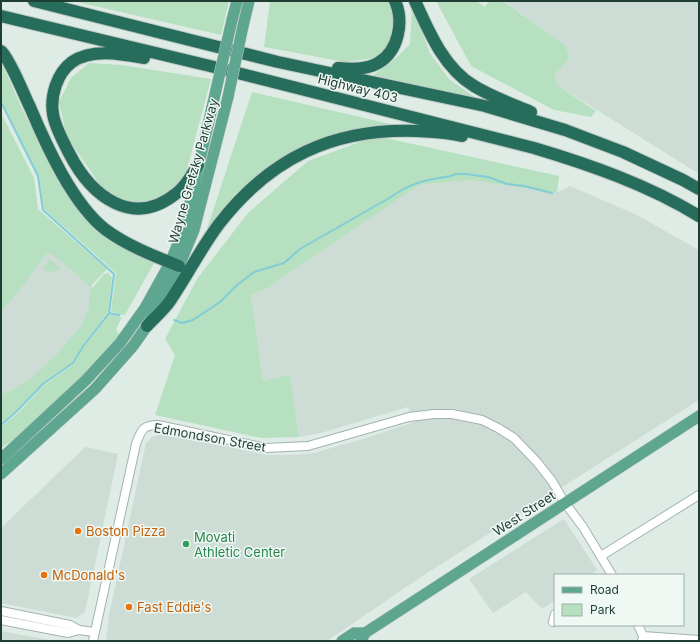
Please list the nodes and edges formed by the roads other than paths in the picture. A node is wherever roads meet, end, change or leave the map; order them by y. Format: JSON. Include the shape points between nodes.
{"nodes":[{"id":1,"x":34,"y":1,"type":"edge"},
{"id":2,"x":237,"y":1,"type":"edge"},
{"id":3,"x":249,"y":1,"type":"edge"},
{"id":4,"x":395,"y":1,"type":"edge"},
{"id":5,"x":415,"y":1,"type":"edge"},
{"id":6,"x":1,"y":16,"type":"edge"},
{"id":7,"x":1,"y":51,"type":"edge"},
{"id":8,"x":278,"y":62,"type":"junction"},
{"id":9,"x":210,"y":66,"type":"junction"},
{"id":10,"x":565,"y":130,"type":"junction"},
{"id":11,"x":534,"y":148,"type":"junction"},
{"id":12,"x":198,"y":165,"type":"junction"},
{"id":13,"x":699,"y":189,"type":"edge"},
{"id":14,"x":699,"y":216,"type":"edge"},
{"id":15,"x":175,"y":265,"type":"junction"},
{"id":16,"x":147,"y":326,"type":"junction"},
{"id":17,"x":699,"y":416,"type":"edge"},
{"id":18,"x":1,"y":459,"type":"edge"},
{"id":19,"x":1,"y":474,"type":"edge"},
{"id":20,"x":699,"y":495,"type":"edge"},
{"id":21,"x":566,"y":503,"type":"junction"},
{"id":22,"x":601,"y":556,"type":"junction"},
{"id":23,"x":611,"y":574,"type":"edge"},
{"id":24,"x":1,"y":611,"type":"edge"},
{"id":25,"x":554,"y":618,"type":"edge"},
{"id":26,"x":1,"y":620,"type":"edge"},
{"id":27,"x":553,"y":622,"type":"dead end"},
{"id":28,"x":638,"y":626,"type":"edge"},
{"id":29,"x":79,"y":630,"type":"junction"},
{"id":30,"x":94,"y":632,"type":"junction"},
{"id":31,"x":363,"y":637,"type":"edge"},
{"id":32,"x":642,"y":638,"type":"edge"},
{"id":33,"x":699,"y":640,"type":"edge"},
{"id":34,"x":93,"y":641,"type":"edge"},
{"id":35,"x":342,"y":641,"type":"edge"}],
"edges":[{"from":1,"to":8,"type":"highway","name":"Highway 403"},
{"from":2,"to":12,"type":"main road","name":"Wayne Gretzky Parkway","bridge":true},
{"from":3,"to":15,"type":"main road","name":"Wayne Gretzky Parkway","bridge":true,"via":[[194,230]]},
{"from":4,"to":8,"type":"highway","via":[[399,29],[391,51],[378,63],[367,68],[351,69]]},
{"from":5,"to":10,"type":"highway","via":[[435,44],[462,77],[474,86],[514,106],[549,119]]},
{"from":6,"to":9,"type":"highway","name":"Highway 403"},
{"from":7,"to":15,"type":"highway","via":[[14,73],[47,147],[93,218],[122,240]]},
{"from":8,"to":10,"type":"highway","name":"Highway 403","via":[[485,106]]},
{"from":9,"to":11,"type":"highway","name":"Highway 403"},
{"from":9,"to":12,"type":"highway","via":[[173,64],[121,54],[88,55],[72,62],[66,68],[53,93],[53,115],[72,159],[93,186],[114,204],[133,209],[161,204],[179,191]]},
{"from":10,"to":13,"type":"highway","name":"Highway 403","via":[[623,152]]},
{"from":11,"to":14,"type":"highway","name":"Highway 403","via":[[632,182]]},
{"from":11,"to":16,"type":"highway","via":[[517,148],[455,134],[398,131],[357,135],[309,150],[275,169],[242,198],[218,226],[169,303]]},
{"from":12,"to":15,"type":"main road","name":"Wayne Gretzky Parkway"},
{"from":15,"to":16,"type":"main road","name":"Wayne Gretzky Parkway"},
{"from":15,"to":18,"type":"main road","name":"Wayne Gretzky Parkway","via":[[120,343],[86,380]]},
{"from":16,"to":19,"type":"main road","name":"Wayne Gretzky Parkway","via":[[95,389]]},
{"from":17,"to":21,"type":"main road","name":"West Street"},
{"from":20,"to":22,"type":"street"},
{"from":21,"to":22,"type":"street"},
{"from":21,"to":30,"type":"street","name":"Edmondson Street","via":[[537,462],[514,438],[482,420],[463,416],[434,414],[409,417],[308,446],[286,448],[266,448],[149,425],[143,429],[136,444]]},
{"from":21,"to":31,"type":"main road","name":"West Street"},
{"from":22,"to":23,"type":"street"},
{"from":24,"to":29,"type":"street","via":[[70,625]]},
{"from":25,"to":27,"type":"street"},
{"from":26,"to":29,"type":"street","via":[[68,633]]},
{"from":28,"to":32,"type":"street"},
{"from":29,"to":30,"type":"street"},
{"from":30,"to":34,"type":"street","name":"Edmondson Street"},
{"from":31,"to":35,"type":"main road","name":"West Street","via":[[354,633]]},
{"from":32,"to":33,"type":"street"}]}
